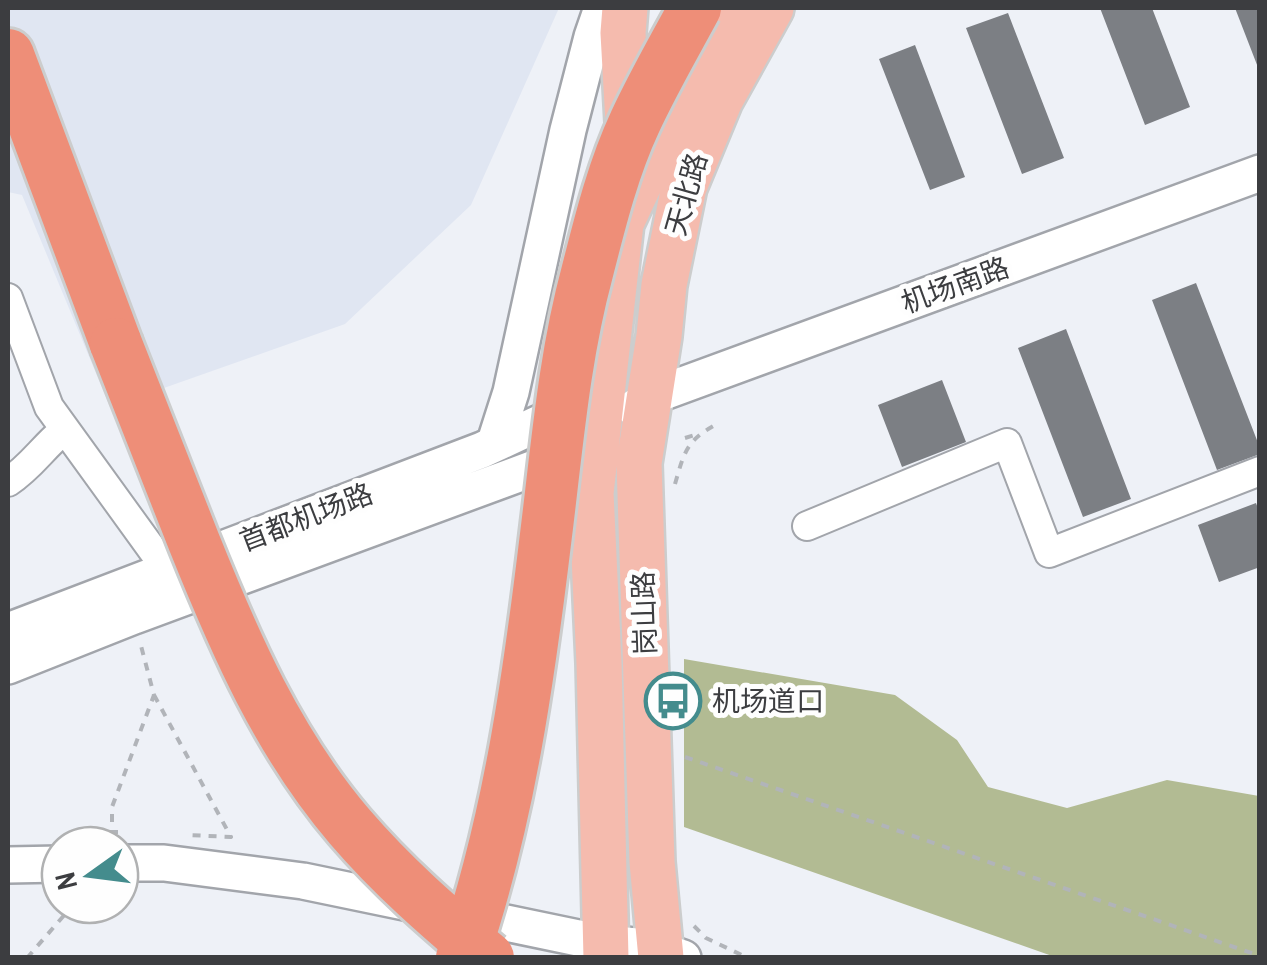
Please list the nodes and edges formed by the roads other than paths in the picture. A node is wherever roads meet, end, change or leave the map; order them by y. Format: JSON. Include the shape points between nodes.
{"nodes":[{"id":1,"x":602,"y":8,"type":"edge"},
{"id":2,"x":625,"y":8,"type":"edge"},
{"id":3,"x":662,"y":8,"type":"edge"},
{"id":4,"x":695,"y":8,"type":"edge"},
{"id":5,"x":734,"y":8,"type":"edge"},
{"id":6,"x":772,"y":8,"type":"edge"},
{"id":7,"x":8,"y":55,"type":"edge"},
{"id":8,"x":1260,"y":173,"type":"edge"},
{"id":9,"x":621,"y":223,"type":"junction"},
{"id":10,"x":8,"y":298,"type":"edge"},
{"id":11,"x":650,"y":397,"type":"junction"},
{"id":12,"x":599,"y":414,"type":"junction"},
{"id":13,"x":64,"y":430,"type":"junction"},
{"id":14,"x":495,"y":442,"type":"junction"},
{"id":15,"x":1260,"y":470,"type":"edge"},
{"id":16,"x":8,"y":482,"type":"edge"},
{"id":17,"x":807,"y":526,"type":"dead end"},
{"id":18,"x":167,"y":570,"type":"junction"},
{"id":19,"x":8,"y":632,"type":"edge"},
{"id":20,"x":8,"y":666,"type":"edge"},
{"id":21,"x":140,"y":854,"type":"edge"},
{"id":22,"x":40,"y":865,"type":"edge"},
{"id":23,"x":8,"y":866,"type":"edge"},
{"id":24,"x":640,"y":954,"type":"edge"},
{"id":25,"x":435,"y":958,"type":"edge"},
{"id":26,"x":462,"y":958,"type":"edge"},
{"id":27,"x":488,"y":958,"type":"edge"}],
"edges":[{"from":1,"to":14,"type":"street"},
{"from":2,"to":9,"type":"main road","name":"天北路","via":[[631,172]]},
{"from":3,"to":25,"type":"highway","via":[[610,113],[561,260],[526,454],[489,755],[462,876]]},
{"from":4,"to":26,"type":"highway","bridge":true,"via":[[634,124],[586,276],[559,420],[528,678],[497,838]]},
{"from":5,"to":9,"type":"main road","name":"天北路"},
{"from":6,"to":11,"type":"main road","name":"天北路","via":[[720,100],[684,186]]},
{"from":7,"to":27,"type":"highway","bridge":true,"via":[[247,668],[337,810],[414,896]]},
{"from":8,"to":11,"type":"street","name":"机场南路"},
{"from":9,"to":12,"type":"main road","name":"天北路"},
{"from":10,"to":13,"type":"street"},
{"from":11,"to":12,"type":"street"},
{"from":11,"to":24,"type":"main road","name":"岗山路","via":[[638,472],[652,862]]},
{"from":12,"to":14,"type":"street","name":"首都机场路"},
{"from":12,"to":20,"type":"street","name":"首都机场路","via":[[540,466]]},
{"from":12,"to":24,"type":"main road","name":"岗山路","via":[[591,493]]},
{"from":13,"to":16,"type":"street"},
{"from":13,"to":18,"type":"street"},
{"from":14,"to":18,"type":"street","name":"首都机场路"},
{"from":15,"to":17,"type":"street","via":[[1049,553],[1007,443]]},
{"from":18,"to":19,"type":"street","name":"首都机场路"},
{"from":21,"to":24,"type":"street","via":[[164,863],[304,881]]},
{"from":22,"to":23,"type":"street"}]}
